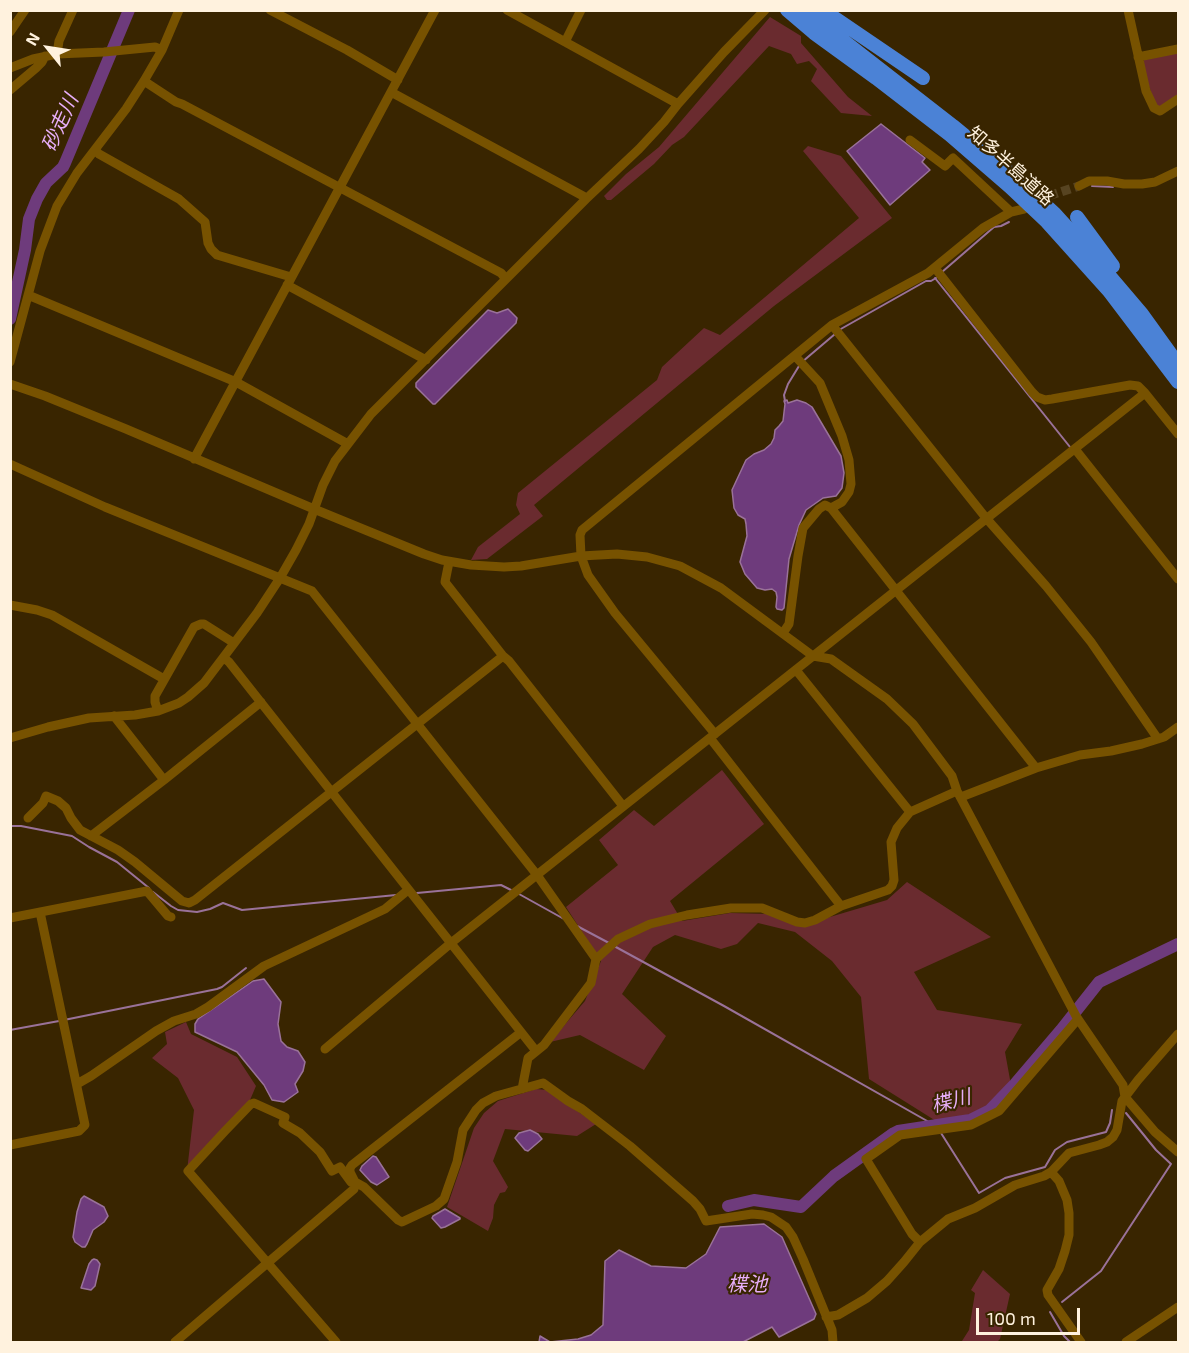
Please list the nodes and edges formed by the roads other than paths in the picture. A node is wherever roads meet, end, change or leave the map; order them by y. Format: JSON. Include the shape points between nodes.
{"nodes":[{"id":1,"x":25,"y":10,"type":"edge"},
{"id":2,"x":73,"y":10,"type":"edge"},
{"id":3,"x":180,"y":10,"type":"edge"},
{"id":4,"x":270,"y":10,"type":"edge"},
{"id":5,"x":435,"y":10,"type":"edge"},
{"id":6,"x":507,"y":10,"type":"edge"},
{"id":7,"x":581,"y":10,"type":"edge"},
{"id":8,"x":787,"y":10,"type":"edge"},
{"id":9,"x":804,"y":10,"type":"edge"},
{"id":10,"x":823,"y":10,"type":"edge"},
{"id":11,"x":1128,"y":10,"type":"edge"},
{"id":12,"x":765,"y":11,"type":"edge"},
{"id":13,"x":10,"y":32,"type":"edge"},
{"id":14,"x":565,"y":42,"type":"junction"},
{"id":15,"x":1179,"y":49,"type":"edge"},
{"id":16,"x":162,"y":50,"type":"junction"},
{"id":17,"x":57,"y":54,"type":"junction"},
{"id":18,"x":10,"y":56,"type":"edge"},
{"id":19,"x":45,"y":56,"type":"junction"},
{"id":20,"x":1138,"y":57,"type":"junction"},
{"id":21,"x":13,"y":67,"type":"edge"},
{"id":22,"x":923,"y":78,"type":"dead end"},
{"id":23,"x":398,"y":80,"type":"junction"},
{"id":24,"x":144,"y":81,"type":"junction"},
{"id":25,"x":10,"y":90,"type":"edge"},
{"id":26,"x":391,"y":92,"type":"junction"},
{"id":27,"x":1179,"y":99,"type":"edge"},
{"id":28,"x":678,"y":104,"type":"junction"},
{"id":29,"x":910,"y":140,"type":"dead end"},
{"id":30,"x":95,"y":150,"type":"junction"},
{"id":31,"x":1179,"y":171,"type":"edge"},
{"id":32,"x":1079,"y":186,"type":"tunnel mouth"},
{"id":33,"x":338,"y":188,"type":"junction"},
{"id":34,"x":586,"y":199,"type":"junction"},
{"id":35,"x":1024,"y":209,"type":"dead end"},
{"id":36,"x":1011,"y":212,"type":"junction"},
{"id":37,"x":1077,"y":217,"type":"dead end"},
{"id":38,"x":935,"y":268,"type":"junction"},
{"id":39,"x":507,"y":279,"type":"junction"},
{"id":40,"x":289,"y":281,"type":"junction"},
{"id":41,"x":28,"y":295,"type":"junction"},
{"id":42,"x":832,"y":325,"type":"junction"},
{"id":43,"x":1167,"y":349,"type":"junction"},
{"id":44,"x":795,"y":356,"type":"junction"},
{"id":45,"x":426,"y":360,"type":"junction"},
{"id":46,"x":10,"y":362,"type":"edge"},
{"id":47,"x":1179,"y":364,"type":"edge"},
{"id":48,"x":236,"y":382,"type":"junction"},
{"id":49,"x":1179,"y":382,"type":"edge"},
{"id":50,"x":10,"y":384,"type":"edge"},
{"id":51,"x":1146,"y":393,"type":"junction"},
{"id":52,"x":1179,"y":434,"type":"edge"},
{"id":53,"x":348,"y":444,"type":"junction"},
{"id":54,"x":1076,"y":449,"type":"junction"},
{"id":55,"x":194,"y":459,"type":"junction"},
{"id":56,"x":10,"y":464,"type":"edge"},
{"id":57,"x":831,"y":508,"type":"junction"},
{"id":58,"x":314,"y":509,"type":"junction"},
{"id":59,"x":986,"y":519,"type":"junction"},
{"id":60,"x":581,"y":556,"type":"junction"},
{"id":61,"x":449,"y":562,"type":"junction"},
{"id":62,"x":280,"y":578,"type":"junction"},
{"id":63,"x":1179,"y":579,"type":"edge"},
{"id":64,"x":897,"y":590,"type":"junction"},
{"id":65,"x":10,"y":605,"type":"edge"},
{"id":66,"x":783,"y":633,"type":"junction"},
{"id":67,"x":234,"y":643,"type":"junction"},
{"id":68,"x":503,"y":656,"type":"junction"},
{"id":69,"x":813,"y":656,"type":"junction"},
{"id":70,"x":224,"y":658,"type":"junction"},
{"id":71,"x":796,"y":670,"type":"junction"},
{"id":72,"x":164,"y":679,"type":"junction"},
{"id":73,"x":261,"y":702,"type":"junction"},
{"id":74,"x":158,"y":711,"type":"junction"},
{"id":75,"x":114,"y":716,"type":"junction"},
{"id":76,"x":417,"y":723,"type":"junction"},
{"id":77,"x":1179,"y":727,"type":"edge"},
{"id":78,"x":712,"y":736,"type":"junction"},
{"id":79,"x":10,"y":738,"type":"edge"},
{"id":80,"x":1158,"y":739,"type":"junction"},
{"id":81,"x":1036,"y":768,"type":"junction"},
{"id":82,"x":164,"y":780,"type":"junction"},
{"id":83,"x":331,"y":792,"type":"junction"},
{"id":84,"x":959,"y":794,"type":"junction"},
{"id":85,"x":623,"y":806,"type":"junction"},
{"id":86,"x":910,"y":812,"type":"junction"},
{"id":87,"x":28,"y":818,"type":"dead end"},
{"id":88,"x":91,"y":836,"type":"junction"},
{"id":89,"x":537,"y":875,"type":"junction"},
{"id":90,"x":408,"y":890,"type":"junction"},
{"id":91,"x":841,"y":906,"type":"junction"},
{"id":92,"x":40,"y":912,"type":"junction"},
{"id":93,"x":171,"y":917,"type":"dead end"},
{"id":94,"x":10,"y":918,"type":"edge"},
{"id":95,"x":451,"y":943,"type":"junction"},
{"id":96,"x":596,"y":958,"type":"junction"},
{"id":97,"x":1077,"y":1017,"type":"junction"},
{"id":98,"x":520,"y":1033,"type":"junction"},
{"id":99,"x":1179,"y":1034,"type":"edge"},
{"id":100,"x":324,"y":1049,"type":"dead end"},
{"id":101,"x":536,"y":1052,"type":"junction"},
{"id":102,"x":77,"y":1084,"type":"junction"},
{"id":103,"x":522,"y":1089,"type":"junction"},
{"id":104,"x":1125,"y":1097,"type":"junction"},
{"id":105,"x":10,"y":1145,"type":"edge"},
{"id":106,"x":1179,"y":1152,"type":"edge"},
{"id":107,"x":1051,"y":1172,"type":"junction"},
{"id":108,"x":355,"y":1182,"type":"junction"},
{"id":109,"x":920,"y":1242,"type":"junction"},
{"id":110,"x":268,"y":1263,"type":"junction"},
{"id":111,"x":1179,"y":1307,"type":"edge"},
{"id":112,"x":826,"y":1317,"type":"junction"},
{"id":113,"x":175,"y":1342,"type":"edge"},
{"id":114,"x":336,"y":1342,"type":"edge"},
{"id":115,"x":833,"y":1342,"type":"edge"},
{"id":116,"x":1081,"y":1342,"type":"edge"},
{"id":117,"x":1126,"y":1342,"type":"edge"}],
"edges":[{"from":1,"to":13,"type":"street"},
{"from":2,"to":17,"type":"street"},
{"from":3,"to":16,"type":"street"},
{"from":4,"to":23,"type":"street"},
{"from":5,"to":23,"type":"street"},
{"from":6,"to":14,"type":"street"},
{"from":7,"to":14,"type":"street"},
{"from":8,"to":49,"type":"highway","name":"知多半島道路","via":[[950,135],[1047,222],[1109,291]]},
{"from":9,"to":43,"type":"highway","name":"知多半島道路","via":[[1017,178],[1123,290]]},
{"from":10,"to":22,"type":"highway"},
{"from":11,"to":20,"type":"street"},
{"from":12,"to":28,"type":"street"},
{"from":14,"to":28,"type":"street"},
{"from":15,"to":20,"type":"street"},
{"from":16,"to":17,"type":"street","via":[[155,47]]},
{"from":16,"to":24,"type":"street"},
{"from":17,"to":19,"type":"street"},
{"from":18,"to":21,"type":"street"},
{"from":19,"to":21,"type":"street"},
{"from":19,"to":25,"type":"street"},
{"from":20,"to":27,"type":"street","via":[[1146,91],[1156,110]]},
{"from":23,"to":26,"type":"street"},
{"from":24,"to":30,"type":"street"},
{"from":24,"to":33,"type":"street"},
{"from":26,"to":33,"type":"street"},
{"from":26,"to":34,"type":"street"},
{"from":28,"to":34,"type":"street","via":[[639,149]]},
{"from":29,"to":36,"type":"street","via":[[945,166],[953,158]]},
{"from":30,"to":40,"type":"street","via":[[179,199],[205,222],[208,243],[217,255]]},
{"from":30,"to":41,"type":"street","via":[[57,207]]},
{"from":31,"to":32,"type":"street","via":[[1149,183],[1089,181]]},
{"from":33,"to":39,"type":"street"},
{"from":33,"to":40,"type":"street"},
{"from":34,"to":39,"type":"street"},
{"from":35,"to":36,"type":"street"},
{"from":36,"to":38,"type":"street","via":[[983,228]]},
{"from":37,"to":43,"type":"highway","via":[[1165,338]]},
{"from":38,"to":42,"type":"street"},
{"from":38,"to":51,"type":"street","via":[[1037,397],[1045,400],[1133,385]]},
{"from":39,"to":45,"type":"street"},
{"from":40,"to":45,"type":"street"},
{"from":40,"to":48,"type":"street"},
{"from":41,"to":46,"type":"street"},
{"from":41,"to":48,"type":"street"},
{"from":42,"to":44,"type":"street"},
{"from":42,"to":59,"type":"street"},
{"from":43,"to":47,"type":"highway","name":"知多半島道路"},
{"from":44,"to":57,"type":"street","via":[[820,383],[849,460],[849,492]]},
{"from":44,"to":60,"type":"street","via":[[582,530]]},
{"from":45,"to":53,"type":"street","via":[[371,414]]},
{"from":48,"to":53,"type":"street"},
{"from":48,"to":55,"type":"street"},
{"from":50,"to":55,"type":"street"},
{"from":51,"to":52,"type":"street"},
{"from":51,"to":54,"type":"street"},
{"from":53,"to":58,"type":"street","via":[[329,473]]},
{"from":54,"to":59,"type":"street"},
{"from":54,"to":63,"type":"street"},
{"from":55,"to":58,"type":"street"},
{"from":56,"to":62,"type":"street"},
{"from":57,"to":64,"type":"street"},
{"from":57,"to":66,"type":"street","via":[[825,505],[803,528],[789,624]]},
{"from":58,"to":61,"type":"street"},
{"from":58,"to":62,"type":"street"},
{"from":59,"to":64,"type":"street"},
{"from":59,"to":80,"type":"street","via":[[1091,642]]},
{"from":60,"to":61,"type":"street","via":[[504,567]]},
{"from":60,"to":66,"type":"street","via":[[632,555],[680,566],[721,588]]},
{"from":60,"to":78,"type":"street","via":[[588,575],[615,613]]},
{"from":61,"to":68,"type":"street","via":[[445,582]]},
{"from":62,"to":67,"type":"street"},
{"from":62,"to":76,"type":"street","via":[[315,594]]},
{"from":64,"to":69,"type":"street"},
{"from":64,"to":81,"type":"street"},
{"from":65,"to":72,"type":"street","via":[[51,615]]},
{"from":66,"to":69,"type":"street"},
{"from":67,"to":70,"type":"street"},
{"from":67,"to":72,"type":"street","via":[[204,624],[198,625],[191,630]]},
{"from":68,"to":76,"type":"street"},
{"from":68,"to":85,"type":"street"},
{"from":69,"to":71,"type":"street"},
{"from":69,"to":84,"type":"street","via":[[831,659],[887,699],[913,724],[952,776]]},
{"from":70,"to":73,"type":"street"},
{"from":70,"to":74,"type":"street","via":[[195,691]]},
{"from":71,"to":78,"type":"street"},
{"from":71,"to":86,"type":"street"},
{"from":72,"to":74,"type":"street","via":[[154,697]]},
{"from":73,"to":82,"type":"street"},
{"from":73,"to":83,"type":"street"},
{"from":74,"to":75,"type":"street"},
{"from":75,"to":79,"type":"street","via":[[89,718]]},
{"from":75,"to":82,"type":"street"},
{"from":76,"to":83,"type":"street"},
{"from":76,"to":89,"type":"street"},
{"from":77,"to":80,"type":"street"},
{"from":78,"to":85,"type":"street"},
{"from":78,"to":91,"type":"street"},
{"from":80,"to":81,"type":"street"},
{"from":81,"to":84,"type":"street"},
{"from":82,"to":88,"type":"street"},
{"from":83,"to":88,"type":"street","via":[[189,903],[118,850]]},
{"from":83,"to":90,"type":"street"},
{"from":84,"to":86,"type":"street"},
{"from":84,"to":97,"type":"street"},
{"from":85,"to":89,"type":"street"},
{"from":86,"to":91,"type":"street","via":[[891,842],[892,886]]},
{"from":87,"to":88,"type":"street","via":[[46,796],[62,804],[80,830]]},
{"from":89,"to":95,"type":"street"},
{"from":89,"to":96,"type":"street"},
{"from":90,"to":95,"type":"street"},
{"from":90,"to":102,"type":"street","via":[[385,909],[264,966],[208,1007],[156,1031]]},
{"from":91,"to":96,"type":"street","via":[[805,923],[762,908],[687,915],[634,931]]},
{"from":92,"to":93,"type":"street","via":[[148,889]]},
{"from":92,"to":94,"type":"street"},
{"from":92,"to":102,"type":"street"},
{"from":95,"to":98,"type":"street"},
{"from":95,"to":100,"type":"street"},
{"from":96,"to":101,"type":"street","via":[[591,983]]},
{"from":97,"to":104,"type":"street","via":[[1123,1084]]},
{"from":97,"to":109,"type":"street","via":[[999,1110],[971,1125],[900,1135],[866,1159]]},
{"from":98,"to":101,"type":"street"},
{"from":98,"to":108,"type":"street","via":[[352,1165],[350,1172]]},
{"from":99,"to":104,"type":"street"},
{"from":101,"to":103,"type":"street","via":[[528,1058]]},
{"from":102,"to":105,"type":"street","via":[[85,1125],[82,1130]]},
{"from":103,"to":108,"type":"street","via":[[496,1096],[476,1110],[463,1130],[444,1199],[436,1206],[399,1222]]},
{"from":103,"to":112,"type":"street","via":[[543,1083],[582,1109],[693,1201],[706,1221],[752,1214],[780,1222],[793,1237]]},
{"from":104,"to":106,"type":"street","via":[[1155,1132]]},
{"from":104,"to":107,"type":"street","via":[[1113,1137],[1069,1153]]},
{"from":107,"to":109,"type":"street","via":[[1015,1185],[975,1209],[948,1219]]},
{"from":107,"to":116,"type":"street","via":[[1067,1200],[1069,1235],[1059,1269],[1047,1290]]},
{"from":108,"to":110,"type":"street","via":[[354,1189]]},
{"from":108,"to":110,"type":"street","via":[[340,1167],[332,1171],[320,1152],[283,1123],[285,1117],[251,1104],[188,1171]]},
{"from":109,"to":112,"type":"street","via":[[867,1298],[838,1315]]},
{"from":110,"to":113,"type":"street"},
{"from":110,"to":114,"type":"street"},
{"from":111,"to":117,"type":"street"},
{"from":112,"to":115,"type":"street"}]}
